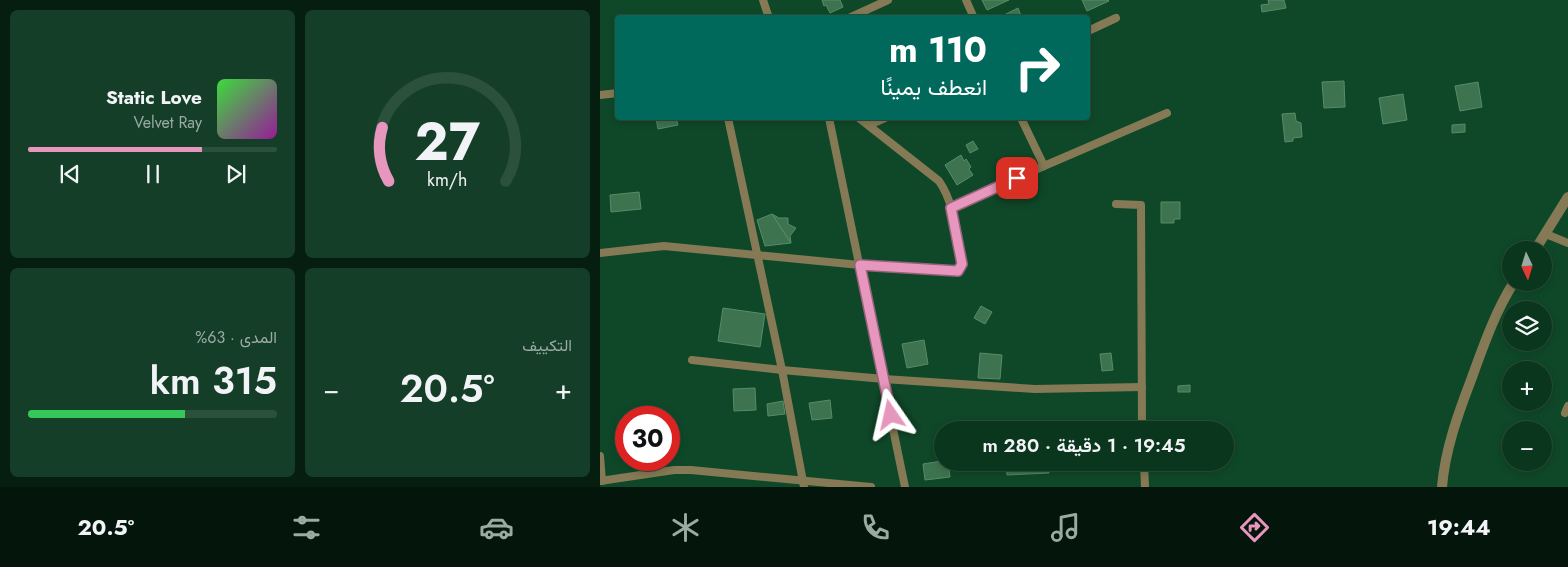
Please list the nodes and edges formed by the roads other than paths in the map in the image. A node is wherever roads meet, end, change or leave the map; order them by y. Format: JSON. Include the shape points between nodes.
{"nodes":[{"id":1,"x":763,"y":0,"type":"edge"},
{"id":2,"x":887,"y":0,"type":"edge"},
{"id":3,"x":966,"y":0,"type":"edge"},
{"id":4,"x":768,"y":15,"type":"edge"},
{"id":5,"x":855,"y":15,"type":"edge"},
{"id":6,"x":973,"y":15,"type":"edge"},
{"id":7,"x":1116,"y":18,"type":"dead end"},
{"id":8,"x":1090,"y":30,"type":"edge"},
{"id":9,"x":615,"y":93,"type":"edge"},
{"id":10,"x":600,"y":95,"type":"edge"},
{"id":11,"x":1167,"y":113,"type":"dead end"},
{"id":12,"x":728,"y":120,"type":"edge"},
{"id":13,"x":829,"y":120,"type":"edge"},
{"id":14,"x":862,"y":120,"type":"edge"},
{"id":15,"x":881,"y":120,"type":"edge"},
{"id":16,"x":1022,"y":120,"type":"edge"},
{"id":17,"x":869,"y":125,"type":"junction"},
{"id":18,"x":1044,"y":166,"type":"junction"},
{"id":19,"x":1568,"y":197,"type":"edge"},
{"id":20,"x":1116,"y":204,"type":"dead end"},
{"id":21,"x":951,"y":208,"type":"junction"},
{"id":22,"x":1546,"y":234,"type":"junction"},
{"id":23,"x":1541,"y":241,"type":"edge"},
{"id":24,"x":1568,"y":243,"type":"edge"},
{"id":25,"x":600,"y":253,"type":"edge"},
{"id":26,"x":758,"y":256,"type":"junction"},
{"id":27,"x":860,"y":265,"type":"junction"},
{"id":28,"x":1508,"y":291,"type":"edge"},
{"id":29,"x":692,"y":360,"type":"dead end"},
{"id":30,"x":782,"y":370,"type":"junction"},
{"id":31,"x":884,"y":379,"type":"junction"},
{"id":32,"x":1142,"y":387,"type":"junction"},
{"id":33,"x":1142,"y":421,"type":"edge"},
{"id":34,"x":600,"y":456,"type":"edge"},
{"id":35,"x":1144,"y":471,"type":"edge"},
{"id":36,"x":601,"y":481,"type":"edge"},
{"id":37,"x":804,"y":484,"type":"edge"},
{"id":38,"x":871,"y":487,"type":"edge"},
{"id":39,"x":905,"y":487,"type":"edge"},
{"id":40,"x":1145,"y":487,"type":"edge"},
{"id":41,"x":1442,"y":487,"type":"edge"}],
"edges":[{"from":1,"to":4,"type":"street"},
{"from":2,"to":5,"type":"street"},
{"from":3,"to":6,"type":"street"},
{"from":7,"to":8,"type":"street"},
{"from":9,"to":10,"type":"street"},
{"from":11,"to":18,"type":"street"},
{"from":12,"to":26,"type":"street"},
{"from":13,"to":27,"type":"street"},
{"from":14,"to":17,"type":"street"},
{"from":15,"to":17,"type":"street"},
{"from":16,"to":18,"type":"street"},
{"from":17,"to":21,"type":"street","via":[[939,181]]},
{"from":18,"to":21,"type":"street"},
{"from":19,"to":22,"type":"street"},
{"from":20,"to":32,"type":"street","via":[[1141,205]]},
{"from":21,"to":27,"type":"street","via":[[962,264],[958,271]]},
{"from":22,"to":23,"type":"street"},
{"from":22,"to":24,"type":"street"},
{"from":25,"to":26,"type":"street","via":[[664,246]]},
{"from":26,"to":27,"type":"street"},
{"from":26,"to":30,"type":"street"},
{"from":27,"to":31,"type":"street"},
{"from":28,"to":41,"type":"street","via":[[1458,416]]},
{"from":29,"to":30,"type":"street"},
{"from":30,"to":31,"type":"street"},
{"from":30,"to":37,"type":"street"},
{"from":31,"to":32,"type":"street","via":[[1035,389]]},
{"from":31,"to":39,"type":"street"},
{"from":32,"to":33,"type":"street"},
{"from":34,"to":36,"type":"street"},
{"from":35,"to":40,"type":"street"},
{"from":36,"to":37,"type":"street","via":[[691,470]]},
{"from":37,"to":38,"type":"street"}]}
